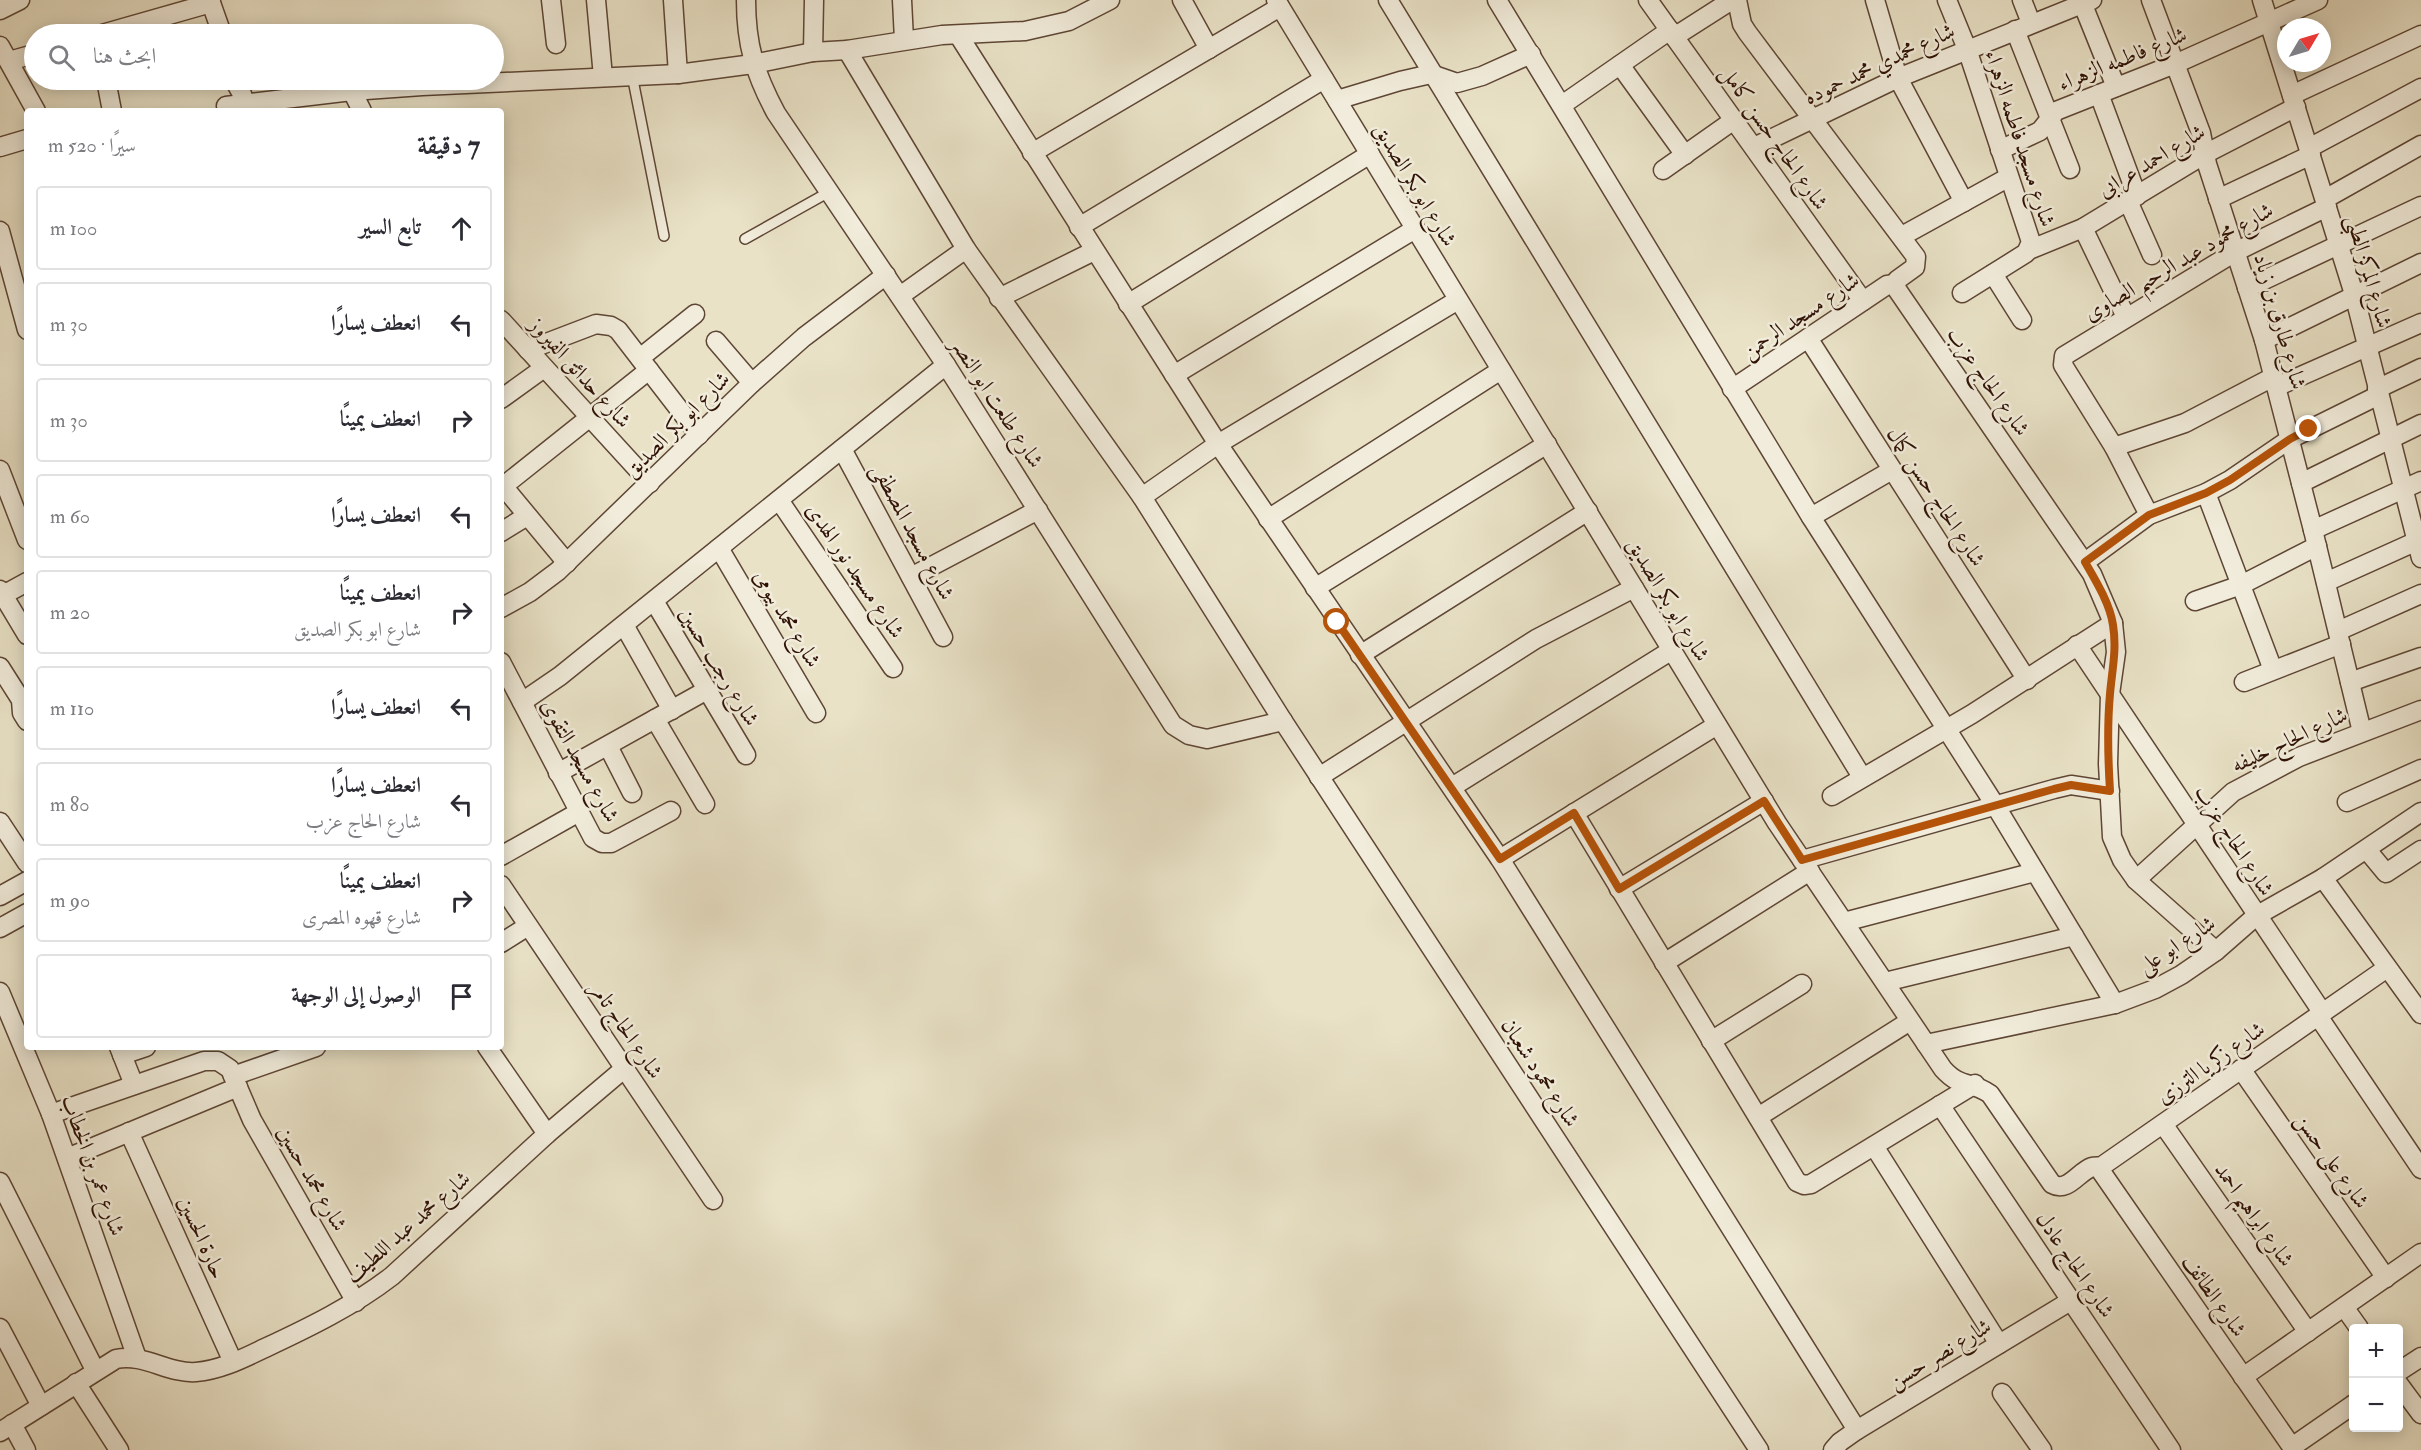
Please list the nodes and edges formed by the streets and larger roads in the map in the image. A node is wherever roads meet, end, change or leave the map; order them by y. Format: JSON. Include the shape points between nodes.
{"nodes":[{"id":1,"x":20,"y":0,"type":"edge"},
{"id":2,"x":551,"y":0,"type":"edge"},
{"id":3,"x":596,"y":0,"type":"edge"},
{"id":4,"x":673,"y":0,"type":"edge"},
{"id":5,"x":746,"y":0,"type":"edge"},
{"id":6,"x":814,"y":0,"type":"edge"},
{"id":7,"x":902,"y":0,"type":"edge"},
{"id":8,"x":1110,"y":0,"type":"edge"},
{"id":9,"x":1182,"y":0,"type":"edge"},
{"id":10,"x":1388,"y":0,"type":"edge"},
{"id":11,"x":1497,"y":0,"type":"edge"},
{"id":12,"x":1648,"y":0,"type":"edge"},
{"id":13,"x":1732,"y":0,"type":"edge"},
{"id":14,"x":1737,"y":0,"type":"edge"},
{"id":15,"x":1875,"y":0,"type":"edge"},
{"id":16,"x":1947,"y":0,"type":"edge"},
{"id":17,"x":2022,"y":0,"type":"edge"},
{"id":18,"x":2151,"y":0,"type":"edge"},
{"id":19,"x":2262,"y":0,"type":"edge"},
{"id":20,"x":2318,"y":0,"type":"edge"},
{"id":21,"x":2085,"y":1,"type":"edge"},
{"id":22,"x":211,"y":2,"type":"edge"},
{"id":23,"x":1278,"y":4,"type":"edge"},
{"id":24,"x":0,"y":10,"type":"edge"},
{"id":25,"x":2269,"y":22,"type":"junction"},
{"id":26,"x":136,"y":24,"type":"edge"},
{"id":27,"x":219,"y":24,"type":"edge"},
{"id":28,"x":2023,"y":26,"type":"junction"},
{"id":29,"x":1672,"y":34,"type":"junction"},
{"id":30,"x":2421,"y":35,"type":"edge"},
{"id":31,"x":959,"y":36,"type":"junction"},
{"id":32,"x":903,"y":40,"type":"junction"},
{"id":33,"x":556,"y":44,"type":"dead end"},
{"id":34,"x":1209,"y":49,"type":"junction"},
{"id":35,"x":1967,"y":49,"type":"junction"},
{"id":36,"x":847,"y":50,"type":"junction"},
{"id":37,"x":813,"y":52,"type":"junction"},
{"id":38,"x":4,"y":53,"type":"edge"},
{"id":39,"x":24,"y":54,"type":"edge"},
{"id":40,"x":1531,"y":54,"type":"junction"},
{"id":41,"x":753,"y":64,"type":"junction"},
{"id":42,"x":2175,"y":64,"type":"junction"},
{"id":43,"x":1620,"y":65,"type":"junction"},
{"id":44,"x":678,"y":74,"type":"junction"},
{"id":45,"x":1431,"y":74,"type":"junction"},
{"id":46,"x":603,"y":77,"type":"junction"},
{"id":47,"x":1898,"y":78,"type":"junction"},
{"id":48,"x":1324,"y":79,"type":"junction"},
{"id":49,"x":504,"y":82,"type":"edge"},
{"id":50,"x":2421,"y":88,"type":"edge"},
{"id":51,"x":24,"y":89,"type":"edge"},
{"id":52,"x":24,"y":90,"type":"edge"},
{"id":53,"x":108,"y":90,"type":"edge"},
{"id":54,"x":228,"y":90,"type":"edge"},
{"id":55,"x":238,"y":90,"type":"edge"},
{"id":56,"x":369,"y":90,"type":"edge"},
{"id":57,"x":351,"y":91,"type":"junction"},
{"id":58,"x":2108,"y":91,"type":"junction"},
{"id":59,"x":1337,"y":100,"type":"junction"},
{"id":60,"x":2294,"y":101,"type":"junction"},
{"id":61,"x":1562,"y":105,"type":"junction"},
{"id":62,"x":34,"y":108,"type":"edge"},
{"id":63,"x":111,"y":108,"type":"edge"},
{"id":64,"x":226,"y":108,"type":"edge"},
{"id":65,"x":246,"y":108,"type":"edge"},
{"id":66,"x":360,"y":108,"type":"edge"},
{"id":67,"x":2050,"y":117,"type":"junction"},
{"id":68,"x":1734,"y":120,"type":"junction"},
{"id":69,"x":1814,"y":120,"type":"junction"},
{"id":70,"x":24,"y":140,"type":"edge"},
{"id":71,"x":2421,"y":145,"type":"edge"},
{"id":72,"x":0,"y":147,"type":"edge"},
{"id":73,"x":1754,"y":147,"type":"junction"},
{"id":74,"x":2000,"y":150,"type":"junction"},
{"id":75,"x":2310,"y":152,"type":"junction"},
{"id":76,"x":1032,"y":153,"type":"junction"},
{"id":77,"x":1370,"y":154,"type":"junction"},
{"id":78,"x":2205,"y":154,"type":"junction"},
{"id":79,"x":1685,"y":155,"type":"junction"},
{"id":80,"x":2070,"y":169,"type":"dead end"},
{"id":81,"x":1663,"y":171,"type":"dead end"},
{"id":82,"x":2009,"y":177,"type":"junction"},
{"id":83,"x":2132,"y":199,"type":"junction"},
{"id":84,"x":2218,"y":199,"type":"junction"},
{"id":85,"x":1964,"y":201,"type":"junction"},
{"id":86,"x":2326,"y":203,"type":"junction"},
{"id":87,"x":2421,"y":206,"type":"edge"},
{"id":88,"x":1079,"y":227,"type":"junction"},
{"id":89,"x":2083,"y":228,"type":"junction"},
{"id":90,"x":1415,"y":229,"type":"junction"},
{"id":91,"x":0,"y":231,"type":"edge"},
{"id":92,"x":1902,"y":236,"type":"junction"},
{"id":93,"x":2339,"y":245,"type":"junction"},
{"id":94,"x":966,"y":249,"type":"junction"},
{"id":95,"x":2029,"y":250,"type":"junction"},
{"id":96,"x":1094,"y":251,"type":"junction"},
{"id":97,"x":2235,"y":252,"type":"junction"},
{"id":98,"x":2152,"y":255,"type":"dead end"},
{"id":99,"x":2421,"y":263,"type":"edge"},
{"id":100,"x":1993,"y":274,"type":"junction"},
{"id":101,"x":886,"y":275,"type":"junction"},
{"id":102,"x":1895,"y":284,"type":"junction"},
{"id":103,"x":2247,"y":288,"type":"junction"},
{"id":104,"x":1962,"y":293,"type":"dead end"},
{"id":105,"x":2354,"y":294,"type":"junction"},
{"id":106,"x":900,"y":296,"type":"junction"},
{"id":107,"x":999,"y":298,"type":"junction"},
{"id":108,"x":1458,"y":300,"type":"junction"},
{"id":109,"x":1863,"y":301,"type":"junction"},
{"id":110,"x":1128,"y":304,"type":"junction"},
{"id":111,"x":695,"y":314,"type":"dead end"},
{"id":112,"x":2126,"y":317,"type":"junction"},
{"id":113,"x":24,"y":319,"type":"edge"},
{"id":114,"x":2022,"y":320,"type":"dead end"},
{"id":115,"x":504,"y":323,"type":"edge"},
{"id":116,"x":2421,"y":323,"type":"edge"},
{"id":117,"x":1808,"y":338,"type":"junction"},
{"id":118,"x":2264,"y":340,"type":"junction"},
{"id":119,"x":716,"y":341,"type":"dead end"},
{"id":120,"x":2367,"y":347,"type":"junction"},
{"id":121,"x":528,"y":350,"type":"junction"},
{"id":122,"x":644,"y":364,"type":"junction"},
{"id":123,"x":946,"y":365,"type":"junction"},
{"id":124,"x":544,"y":368,"type":"junction"},
{"id":125,"x":2421,"y":368,"type":"edge"},
{"id":126,"x":1501,"y":370,"type":"junction"},
{"id":127,"x":1174,"y":375,"type":"junction"},
{"id":128,"x":2274,"y":382,"type":"junction"},
{"id":129,"x":752,"y":383,"type":"junction"},
{"id":130,"x":1732,"y":389,"type":"junction"},
{"id":131,"x":2378,"y":392,"type":"junction"},
{"id":132,"x":504,"y":397,"type":"edge"},
{"id":133,"x":590,"y":417,"type":"junction"},
{"id":134,"x":2421,"y":424,"type":"edge"},
{"id":135,"x":699,"y":435,"type":"junction"},
{"id":136,"x":2290,"y":439,"type":"junction"},
{"id":137,"x":2390,"y":440,"type":"junction"},
{"id":138,"x":1218,"y":444,"type":"junction"},
{"id":139,"x":1547,"y":444,"type":"junction"},
{"id":140,"x":2114,"y":447,"type":"junction"},
{"id":141,"x":842,"y":449,"type":"junction"},
{"id":142,"x":0,"y":470,"type":"edge"},
{"id":143,"x":1893,"y":471,"type":"junction"},
{"id":144,"x":2421,"y":481,"type":"edge"},
{"id":145,"x":650,"y":483,"type":"junction"},
{"id":146,"x":2301,"y":483,"type":"junction"},
{"id":147,"x":504,"y":485,"type":"edge"},
{"id":148,"x":504,"y":489,"type":"edge"},
{"id":149,"x":2404,"y":490,"type":"junction"},
{"id":150,"x":2206,"y":493,"type":"junction"},
{"id":151,"x":1142,"y":497,"type":"junction"},
{"id":152,"x":779,"y":500,"type":"junction"},
{"id":153,"x":1038,"y":510,"type":"junction"},
{"id":154,"x":1588,"y":511,"type":"junction"},
{"id":155,"x":2149,"y":515,"type":"junction"},
{"id":156,"x":527,"y":516,"type":"junction"},
{"id":157,"x":1811,"y":518,"type":"junction"},
{"id":158,"x":1268,"y":519,"type":"junction"},
{"id":159,"x":504,"y":530,"type":"edge"},
{"id":160,"x":24,"y":532,"type":"edge"},
{"id":161,"x":2315,"y":538,"type":"junction"},
{"id":162,"x":2418,"y":540,"type":"edge"},
{"id":163,"x":719,"y":548,"type":"junction"},
{"id":164,"x":2085,"y":562,"type":"junction"},
{"id":165,"x":567,"y":563,"type":"junction"},
{"id":166,"x":911,"y":577,"type":"junction"},
{"id":167,"x":2326,"y":582,"type":"junction"},
{"id":168,"x":24,"y":583,"type":"edge"},
{"id":169,"x":2241,"y":585,"type":"junction"},
{"id":170,"x":1315,"y":588,"type":"junction"},
{"id":171,"x":1634,"y":588,"type":"junction"},
{"id":172,"x":1,"y":592,"type":"edge"},
{"id":173,"x":2421,"y":594,"type":"edge"},
{"id":174,"x":654,"y":601,"type":"junction"},
{"id":175,"x":2195,"y":601,"type":"dead end"},
{"id":176,"x":504,"y":606,"type":"edge"},
{"id":177,"x":2113,"y":623,"type":"junction"},
{"id":178,"x":624,"y":625,"type":"junction"},
{"id":179,"x":24,"y":630,"type":"edge"},
{"id":180,"x":943,"y":637,"type":"dead end"},
{"id":181,"x":2339,"y":637,"type":"junction"},
{"id":182,"x":2078,"y":645,"type":"junction"},
{"id":183,"x":1672,"y":650,"type":"junction"},
{"id":184,"x":1360,"y":655,"type":"junction"},
{"id":185,"x":2421,"y":657,"type":"edge"},
{"id":186,"x":504,"y":668,"type":"edge"},
{"id":187,"x":893,"y":668,"type":"dead end"},
{"id":188,"x":2273,"y":670,"type":"junction"},
{"id":189,"x":2,"y":677,"type":"edge"},
{"id":190,"x":2027,"y":680,"type":"junction"},
{"id":191,"x":2244,"y":682,"type":"dead end"},
{"id":192,"x":2350,"y":682,"type":"junction"},
{"id":193,"x":707,"y":690,"type":"junction"},
{"id":194,"x":2110,"y":694,"type":"junction"},
{"id":195,"x":522,"y":702,"type":"junction"},
{"id":196,"x":672,"y":710,"type":"junction"},
{"id":197,"x":2421,"y":710,"type":"edge"},
{"id":198,"x":816,"y":712,"type":"dead end"},
{"id":199,"x":24,"y":716,"type":"edge"},
{"id":200,"x":655,"y":719,"type":"junction"},
{"id":201,"x":1283,"y":721,"type":"junction"},
{"id":202,"x":1405,"y":722,"type":"junction"},
{"id":203,"x":1718,"y":725,"type":"junction"},
{"id":204,"x":1946,"y":729,"type":"junction"},
{"id":205,"x":2362,"y":732,"type":"junction"},
{"id":206,"x":608,"y":746,"type":"junction"},
{"id":207,"x":746,"y":755,"type":"dead end"},
{"id":208,"x":2421,"y":769,"type":"edge"},
{"id":209,"x":558,"y":773,"type":"junction"},
{"id":210,"x":1319,"y":777,"type":"junction"},
{"id":211,"x":1862,"y":777,"type":"junction"},
{"id":212,"x":1452,"y":787,"type":"junction"},
{"id":213,"x":2110,"y":791,"type":"junction"},
{"id":214,"x":632,"y":793,"type":"dead end"},
{"id":215,"x":1832,"y":796,"type":"dead end"},
{"id":216,"x":1764,"y":801,"type":"junction"},
{"id":217,"x":2347,"y":802,"type":"dead end"},
{"id":218,"x":705,"y":804,"type":"dead end"},
{"id":219,"x":1995,"y":805,"type":"junction"},
{"id":220,"x":671,"y":811,"type":"dead end"},
{"id":221,"x":2421,"y":812,"type":"edge"},
{"id":222,"x":579,"y":813,"type":"junction"},
{"id":223,"x":1574,"y":813,"type":"junction"},
{"id":224,"x":0,"y":822,"type":"edge"},
{"id":225,"x":2196,"y":825,"type":"junction"},
{"id":226,"x":2367,"y":850,"type":"junction"},
{"id":227,"x":2421,"y":850,"type":"edge"},
{"id":228,"x":504,"y":851,"type":"edge"},
{"id":229,"x":24,"y":858,"type":"edge"},
{"id":230,"x":1500,"y":859,"type":"junction"},
{"id":231,"x":1806,"y":866,"type":"junction"},
{"id":232,"x":2036,"y":872,"type":"junction"},
{"id":233,"x":2323,"y":878,"type":"junction"},
{"id":234,"x":2136,"y":880,"type":"junction"},
{"id":235,"x":24,"y":883,"type":"edge"},
{"id":236,"x":1619,"y":889,"type":"junction"},
{"id":237,"x":504,"y":890,"type":"edge"},
{"id":238,"x":0,"y":896,"type":"edge"},
{"id":239,"x":24,"y":916,"type":"edge"},
{"id":240,"x":2256,"y":916,"type":"junction"},
{"id":241,"x":1844,"y":922,"type":"junction"},
{"id":242,"x":528,"y":926,"type":"junction"},
{"id":243,"x":0,"y":928,"type":"edge"},
{"id":244,"x":2074,"y":936,"type":"junction"},
{"id":245,"x":504,"y":941,"type":"edge"},
{"id":246,"x":2216,"y":951,"type":"junction"},
{"id":247,"x":1664,"y":963,"type":"junction"},
{"id":248,"x":2387,"y":968,"type":"junction"},
{"id":249,"x":1885,"y":982,"type":"junction"},
{"id":250,"x":1802,"y":984,"type":"dead end"},
{"id":251,"x":0,"y":992,"type":"edge"},
{"id":252,"x":2115,"y":1004,"type":"junction"},
{"id":253,"x":2420,"y":1011,"type":"edge"},
{"id":254,"x":2320,"y":1014,"type":"junction"},
{"id":255,"x":1910,"y":1021,"type":"junction"},
{"id":256,"x":1711,"y":1041,"type":"junction"},
{"id":257,"x":1926,"y":1044,"type":"junction"},
{"id":258,"x":24,"y":1049,"type":"edge"},
{"id":259,"x":24,"y":1050,"type":"edge"},
{"id":260,"x":295,"y":1050,"type":"edge"},
{"id":261,"x":489,"y":1050,"type":"edge"},
{"id":262,"x":121,"y":1051,"type":"edge"},
{"id":263,"x":625,"y":1068,"type":"junction"},
{"id":264,"x":2241,"y":1069,"type":"junction"},
{"id":265,"x":235,"y":1081,"type":"junction"},
{"id":266,"x":1975,"y":1084,"type":"junction"},
{"id":267,"x":134,"y":1085,"type":"junction"},
{"id":268,"x":1940,"y":1106,"type":"junction"},
{"id":269,"x":51,"y":1114,"type":"junction"},
{"id":270,"x":1758,"y":1117,"type":"junction"},
{"id":271,"x":2163,"y":1124,"type":"junction"},
{"id":272,"x":129,"y":1132,"type":"junction"},
{"id":273,"x":547,"y":1134,"type":"junction"},
{"id":274,"x":1874,"y":1146,"type":"junction"},
{"id":275,"x":67,"y":1158,"type":"junction"},
{"id":276,"x":2098,"y":1167,"type":"junction"},
{"id":277,"x":2421,"y":1169,"type":"edge"},
{"id":278,"x":0,"y":1182,"type":"edge"},
{"id":279,"x":2058,"y":1186,"type":"joint"},
{"id":280,"x":714,"y":1200,"type":"dead end"},
{"id":281,"x":2421,"y":1253,"type":"edge"},
{"id":282,"x":2386,"y":1278,"type":"junction"},
{"id":283,"x":2072,"y":1300,"type":"junction"},
{"id":284,"x":356,"y":1302,"type":"junction"},
{"id":285,"x":2344,"y":1307,"type":"junction"},
{"id":286,"x":2356,"y":1324,"type":"edge"},
{"id":287,"x":0,"y":1328,"type":"edge"},
{"id":288,"x":2308,"y":1332,"type":"junction"},
{"id":289,"x":1999,"y":1344,"type":"junction"},
{"id":290,"x":2421,"y":1357,"type":"edge"},
{"id":291,"x":137,"y":1358,"type":"junction"},
{"id":292,"x":233,"y":1362,"type":"junction"},
{"id":293,"x":2403,"y":1369,"type":"edge"},
{"id":294,"x":95,"y":1370,"type":"junction"},
{"id":295,"x":2243,"y":1377,"type":"junction"},
{"id":296,"x":76,"y":1383,"type":"junction"},
{"id":297,"x":2403,"y":1390,"type":"edge"},
{"id":298,"x":2002,"y":1392,"type":"dead end"},
{"id":299,"x":41,"y":1406,"type":"junction"},
{"id":300,"x":2349,"y":1408,"type":"edge"},
{"id":301,"x":2421,"y":1414,"type":"edge"},
{"id":302,"x":6,"y":1428,"type":"edge"},
{"id":303,"x":1857,"y":1430,"type":"junction"},
{"id":304,"x":2293,"y":1449,"type":"edge"},
{"id":305,"x":26,"y":1450,"type":"edge"},
{"id":306,"x":119,"y":1450,"type":"edge"},
{"id":307,"x":1759,"y":1450,"type":"edge"},
{"id":308,"x":1833,"y":1450,"type":"edge"},
{"id":309,"x":2042,"y":1450,"type":"edge"},
{"id":310,"x":2171,"y":1450,"type":"edge"}],
"edges":[{"from":1,"to":24,"type":"street"},
{"from":2,"to":33,"type":"street"},
{"from":3,"to":46,"type":"street"},
{"from":4,"to":44,"type":"street"},
{"from":5,"to":41,"type":"street","name":"شارع طلعت ابو النصر","via":[[747,38]]},
{"from":6,"to":37,"type":"street"},
{"from":7,"to":32,"type":"street"},
{"from":8,"to":31,"type":"street","via":[[1050,27]]},
{"from":9,"to":34,"type":"street"},
{"from":10,"to":45,"type":"street"},
{"from":11,"to":40,"type":"street"},
{"from":12,"to":29,"type":"street","name":"شارع الحاج حسن كامل"},
{"from":13,"to":29,"type":"street"},
{"from":14,"to":69,"type":"street","via":[[1747,32]]},
{"from":15,"to":47,"type":"street"},
{"from":16,"to":35,"type":"street","name":"شارع مسجد فاطمه الزهراء"},
{"from":17,"to":28,"type":"street"},
{"from":18,"to":42,"type":"street","name":"شارع طارق بن زياد"},
{"from":19,"to":25,"type":"street","name":"شارع المركز الطبى"},
{"from":20,"to":25,"type":"street","name":"شارع فاطمه الزهراء"},
{"from":21,"to":28,"type":"street","name":"شارع محمدي محمد حموده"},
{"from":21,"to":58,"type":"street"},
{"from":22,"to":26,"type":"street"},
{"from":22,"to":27,"type":"street"},
{"from":23,"to":34,"type":"street"},
{"from":23,"to":48,"type":"street","name":"شارع ابو بكر الصديق"},
{"from":25,"to":42,"type":"street","name":"شارع فاطمه الزهراء"},
{"from":25,"to":60,"type":"street","name":"شارع المركز الطبى"},
{"from":28,"to":35,"type":"street","name":"شارع محمدي محمد حموده"},
{"from":28,"to":67,"type":"street"},
{"from":29,"to":43,"type":"street"},
{"from":29,"to":68,"type":"street","name":"شارع الحاج حسن كامل"},
{"from":30,"to":60,"type":"street","name":"شارع احمد عرابى"},
{"from":31,"to":32,"type":"street"},
{"from":31,"to":76,"type":"street"},
{"from":32,"to":36,"type":"street"},
{"from":34,"to":76,"type":"street"},
{"from":35,"to":47,"type":"street","name":"شارع محمدي محمد حموده"},
{"from":35,"to":74,"type":"street","name":"شارع مسجد فاطمه الزهراء"},
{"from":36,"to":37,"type":"street"},
{"from":36,"to":94,"type":"street","name":"شارع محمود شعبان"},
{"from":37,"to":41,"type":"street"},
{"from":38,"to":39,"type":"street"},
{"from":38,"to":51,"type":"street"},
{"from":40,"to":45,"type":"street","via":[[1457,83]]},
{"from":40,"to":61,"type":"street"},
{"from":41,"to":44,"type":"street"},
{"from":41,"to":101,"type":"street","name":"شارع طلعت ابو النصر","via":[[777,113]]},
{"from":42,"to":58,"type":"street","name":"شارع فاطمه الزهراء"},
{"from":42,"to":78,"type":"street","name":"شارع طارق بن زياد"},
{"from":43,"to":61,"type":"street"},
{"from":43,"to":79,"type":"street"},
{"from":44,"to":46,"type":"street"},
{"from":45,"to":59,"type":"street"},
{"from":45,"to":211,"type":"street"},
{"from":46,"to":49,"type":"street"},
{"from":47,"to":69,"type":"street","name":"شارع محمدي محمد حموده"},
{"from":47,"to":85,"type":"street"},
{"from":48,"to":59,"type":"street","name":"شارع ابو بكر الصديق"},
{"from":48,"to":88,"type":"street"},
{"from":50,"to":75,"type":"street"},
{"from":52,"to":62,"type":"street"},
{"from":53,"to":63,"type":"street"},
{"from":54,"to":64,"type":"street"},
{"from":55,"to":65,"type":"street"},
{"from":56,"to":57,"type":"street"},
{"from":57,"to":65,"type":"street"},
{"from":57,"to":66,"type":"street"},
{"from":58,"to":67,"type":"street","name":"شارع فاطمه الزهراء","via":[[2056,111]]},
{"from":58,"to":83,"type":"street"},
{"from":59,"to":77,"type":"street","name":"شارع ابو بكر الصديق"},
{"from":60,"to":75,"type":"street","name":"شارع المركز الطبى"},
{"from":60,"to":78,"type":"street","name":"شارع احمد عرابى"},
{"from":61,"to":130,"type":"street"},
{"from":67,"to":74,"type":"street","name":"شارع فاطمه الزهراء","via":[[2040,131]]},
{"from":67,"to":80,"type":"street"},
{"from":68,"to":73,"type":"street","name":"شارع الحاج حسن كامل"},
{"from":68,"to":79,"type":"street"},
{"from":69,"to":73,"type":"street","name":"شارع محمدي محمد حموده"},
{"from":69,"to":92,"type":"street"},
{"from":70,"to":72,"type":"street"},
{"from":71,"to":86,"type":"street","name":"شارع محمود عبد الرحيم الصاوى"},
{"from":73,"to":109,"type":"street","name":"شارع الحاج حسن كامل"},
{"from":74,"to":82,"type":"street","name":"شارع مسجد فاطمه الزهراء"},
{"from":75,"to":84,"type":"street"},
{"from":75,"to":86,"type":"street","name":"شارع المركز الطبى"},
{"from":76,"to":88,"type":"street"},
{"from":77,"to":90,"type":"street","name":"شارع ابو بكر الصديق"},
{"from":77,"to":110,"type":"street"},
{"from":78,"to":83,"type":"street","name":"شارع احمد عرابى"},
{"from":78,"to":84,"type":"street","name":"شارع طارق بن زياد"},
{"from":79,"to":81,"type":"street"},
{"from":82,"to":85,"type":"street"},
{"from":82,"to":95,"type":"street","name":"شارع مسجد فاطمه الزهراء","via":[[2031,242]]},
{"from":83,"to":89,"type":"street","name":"شارع احمد عرابى"},
{"from":83,"to":98,"type":"street"},
{"from":84,"to":97,"type":"street","name":"شارع طارق بن زياد"},
{"from":85,"to":92,"type":"street"},
{"from":86,"to":93,"type":"street","name":"شارع المركز الطبى"},
{"from":86,"to":97,"type":"street","name":"شارع محمود عبد الرحيم الصاوى"},
{"from":87,"to":93,"type":"street"},
{"from":88,"to":96,"type":"street"},
{"from":89,"to":95,"type":"street","name":"شارع احمد عرابى"},
{"from":89,"to":112,"type":"street"},
{"from":90,"to":108,"type":"street","name":"شارع ابو بكر الصديق"},
{"from":90,"to":127,"type":"street"},
{"from":91,"to":113,"type":"street"},
{"from":92,"to":102,"type":"street","via":[[1917,263]]},
{"from":93,"to":103,"type":"street"},
{"from":93,"to":105,"type":"street","name":"شارع المركز الطبى"},
{"from":94,"to":106,"type":"street"},
{"from":94,"to":107,"type":"street","name":"شارع محمود شعبان"},
{"from":95,"to":100,"type":"street","name":"شارع مسجد فاطمه الزهراء"},
{"from":96,"to":107,"type":"street"},
{"from":96,"to":110,"type":"street"},
{"from":97,"to":103,"type":"street","name":"شارع طارق بن زياد"},
{"from":97,"to":112,"type":"street","name":"شارع محمود عبد الرحيم الصاوى"},
{"from":99,"to":105,"type":"street"},
{"from":100,"to":104,"type":"street","name":"شارع مسجد فاطمه الزهراء"},
{"from":100,"to":114,"type":"street"},
{"from":101,"to":106,"type":"street","name":"شارع طلعت ابو النصر"},
{"from":101,"to":129,"type":"street","name":"شارع ابو بكر الصديق","via":[[804,337]]},
{"from":102,"to":109,"type":"street","name":"شارع مسجد الرحمن"},
{"from":102,"to":164,"type":"street","name":"شارع الحاج عزب"},
{"from":103,"to":118,"type":"street","name":"شارع طارق بن زياد"},
{"from":105,"to":118,"type":"street"},
{"from":105,"to":120,"type":"street","name":"شارع المركز الطبى"},
{"from":106,"to":123,"type":"street","name":"شارع طلعت ابو النصر"},
{"from":107,"to":151,"type":"street","name":"شارع محمود شعبان"},
{"from":108,"to":126,"type":"street","name":"شارع ابو بكر الصديق"},
{"from":108,"to":138,"type":"street"},
{"from":109,"to":117,"type":"street","name":"شارع مسجد الرحمن"},
{"from":110,"to":127,"type":"street"},
{"from":111,"to":122,"type":"street"},
{"from":112,"to":140,"type":"street","name":"شارع محمود عبد الرحيم الصاوى","via":[[2067,352],[2063,365]]},
{"from":115,"to":121,"type":"street","name":"شارع حدائق الفيروز"},
{"from":116,"to":120,"type":"street"},
{"from":117,"to":130,"type":"street","name":"شارع مسجد الرحمن"},
{"from":117,"to":143,"type":"street","name":"شارع الحاج حسن كمال"},
{"from":118,"to":128,"type":"street","name":"شارع طارق بن زياد"},
{"from":119,"to":129,"type":"street"},
{"from":120,"to":128,"type":"street"},
{"from":120,"to":131,"type":"street","name":"شارع المركز الطبى"},
{"from":121,"to":122,"type":"street","via":[[603,324],[618,330]]},
{"from":121,"to":124,"type":"street","name":"شارع حدائق الفيروز"},
{"from":122,"to":133,"type":"street"},
{"from":122,"to":135,"type":"street"},
{"from":123,"to":141,"type":"street"},
{"from":123,"to":153,"type":"street","name":"شارع طلعت ابو النصر"},
{"from":124,"to":132,"type":"street"},
{"from":124,"to":133,"type":"street","name":"شارع حدائق الفيروز"},
{"from":125,"to":131,"type":"street"},
{"from":126,"to":139,"type":"street","name":"شارع ابو بكر الصديق"},
{"from":126,"to":158,"type":"street"},
{"from":127,"to":138,"type":"street"},
{"from":128,"to":136,"type":"street","name":"شارع طارق بن زياد"},
{"from":128,"to":140,"type":"street","via":[[2185,423]]},
{"from":129,"to":135,"type":"street","name":"شارع ابو بكر الصديق"},
{"from":130,"to":157,"type":"street"},
{"from":131,"to":136,"type":"street"},
{"from":131,"to":137,"type":"street","name":"شارع المركز الطبى"},
{"from":133,"to":145,"type":"street","name":"شارع حدائق الفيروز"},
{"from":133,"to":147,"type":"street"},
{"from":134,"to":137,"type":"street"},
{"from":135,"to":145,"type":"street","name":"شارع ابو بكر الصديق"},
{"from":136,"to":146,"type":"street","name":"شارع طارق بن زياد"},
{"from":136,"to":150,"type":"street"},
{"from":137,"to":146,"type":"street"},
{"from":137,"to":149,"type":"street","name":"شارع المركز الطبى"},
{"from":138,"to":151,"type":"street"},
{"from":138,"to":158,"type":"street"},
{"from":139,"to":154,"type":"street","name":"شارع ابو بكر الصديق"},
{"from":139,"to":170,"type":"street"},
{"from":140,"to":155,"type":"street"},
{"from":141,"to":152,"type":"street"},
{"from":141,"to":166,"type":"street","name":"شارع مسجد المصطفى"},
{"from":142,"to":160,"type":"street"},
{"from":143,"to":157,"type":"street"},
{"from":143,"to":190,"type":"street","name":"شارع الحاج حسن كمال"},
{"from":144,"to":149,"type":"street"},
{"from":145,"to":165,"type":"street","name":"شارع ابو بكر الصديق"},
{"from":146,"to":161,"type":"street","name":"شارع طارق بن زياد"},
{"from":148,"to":156,"type":"street"},
{"from":149,"to":161,"type":"street"},
{"from":149,"to":162,"type":"street","name":"شارع المركز الطبى"},
{"from":150,"to":155,"type":"street"},
{"from":150,"to":169,"type":"street"},
{"from":151,"to":201,"type":"street","name":"شارع محمود شعبان"},
{"from":152,"to":163,"type":"street"},
{"from":152,"to":187,"type":"street","name":"شارع مسجد نور الهدى"},
{"from":153,"to":166,"type":"street"},
{"from":153,"to":201,"type":"street","name":"شارع طلعت ابو النصر","via":[[1173,725],[1188,735],[1207,739]]},
{"from":154,"to":171,"type":"street","name":"شارع ابو بكر الصديق"},
{"from":154,"to":184,"type":"street"},
{"from":155,"to":164,"type":"street"},
{"from":156,"to":159,"type":"street"},
{"from":156,"to":165,"type":"street"},
{"from":157,"to":204,"type":"street"},
{"from":158,"to":170,"type":"street"},
{"from":161,"to":167,"type":"street","name":"شارع طارق بن زياد"},
{"from":161,"to":169,"type":"street"},
{"from":162,"to":167,"type":"street"},
{"from":163,"to":174,"type":"street"},
{"from":163,"to":198,"type":"street","name":"شارع محمد بيومى"},
{"from":164,"to":177,"type":"street","name":"شارع الحاج عزب"},
{"from":165,"to":176,"type":"street","name":"شارع ابو بكر الصديق"},
{"from":166,"to":180,"type":"street","name":"شارع مسجد المصطفى"},
{"from":167,"to":181,"type":"street","name":"شارع طارق بن زياد"},
{"from":168,"to":172,"type":"street"},
{"from":169,"to":175,"type":"street"},
{"from":169,"to":188,"type":"street"},
{"from":170,"to":184,"type":"street"},
{"from":171,"to":183,"type":"street","name":"شارع ابو بكر الصديق"},
{"from":171,"to":202,"type":"street","via":[[1536,639]]},
{"from":172,"to":179,"type":"street"},
{"from":173,"to":181,"type":"street"},
{"from":174,"to":178,"type":"street"},
{"from":174,"to":193,"type":"street","name":"شارع رجب حسين"},
{"from":177,"to":182,"type":"street"},
{"from":177,"to":194,"type":"street","name":"شارع الحاج عزب","via":[[2116,652]]},
{"from":178,"to":195,"type":"street"},
{"from":178,"to":196,"type":"street"},
{"from":181,"to":188,"type":"street"},
{"from":181,"to":192,"type":"street","name":"شارع طارق بن زياد"},
{"from":182,"to":190,"type":"street"},
{"from":182,"to":194,"type":"street","name":"شارع الحاج عزب"},
{"from":183,"to":203,"type":"street","name":"شارع ابو بكر الصديق"},
{"from":183,"to":212,"type":"street"},
{"from":184,"to":202,"type":"street"},
{"from":185,"to":192,"type":"street"},
{"from":186,"to":195,"type":"street","name":"شارع مسجد التقوى"},
{"from":188,"to":191,"type":"street"},
{"from":189,"to":199,"type":"street","via":[[21,700]]},
{"from":190,"to":204,"type":"street"},
{"from":192,"to":205,"type":"street","name":"شارع طارق بن زياد"},
{"from":193,"to":196,"type":"street"},
{"from":193,"to":207,"type":"street","name":"شارع رجب حسين"},
{"from":194,"to":213,"type":"street","name":"شارع الحاج عزب"},
{"from":194,"to":225,"type":"street","name":"شارع الحاج عزب"},
{"from":195,"to":209,"type":"street","name":"شارع مسجد التقوى"},
{"from":196,"to":200,"type":"street"},
{"from":197,"to":205,"type":"street","name":"شارع الحاج خليفه"},
{"from":200,"to":206,"type":"street"},
{"from":200,"to":218,"type":"street"},
{"from":201,"to":210,"type":"street","name":"شارع محمود شعبان"},
{"from":202,"to":210,"type":"street"},
{"from":202,"to":212,"type":"street"},
{"from":203,"to":216,"type":"street","name":"شارع ابو بكر الصديق"},
{"from":203,"to":223,"type":"street"},
{"from":204,"to":211,"type":"street"},
{"from":204,"to":219,"type":"street"},
{"from":205,"to":225,"type":"street","name":"شارع الحاج خليفه","via":[[2299,757],[2233,792]]},
{"from":206,"to":209,"type":"street"},
{"from":206,"to":214,"type":"street"},
{"from":208,"to":217,"type":"street"},
{"from":209,"to":222,"type":"street","name":"شارع مسجد التقوى"},
{"from":210,"to":307,"type":"street","name":"شارع محمود شعبان"},
{"from":211,"to":215,"type":"street"},
{"from":212,"to":230,"type":"street"},
{"from":213,"to":219,"type":"street","via":[[2071,785]]},
{"from":213,"to":234,"type":"street","name":"شارع الحاج عزب","via":[[2112,837]]},
{"from":216,"to":231,"type":"street","name":"شارع ابو بكر الصديق"},
{"from":216,"to":236,"type":"street"},
{"from":219,"to":231,"type":"street"},
{"from":219,"to":232,"type":"street"},
{"from":220,"to":222,"type":"street","name":"شارع مسجد التقوى","via":[[607,844],[593,838]]},
{"from":221,"to":226,"type":"street","name":"شارع ابو على"},
{"from":222,"to":228,"type":"street"},
{"from":223,"to":230,"type":"street"},
{"from":223,"to":236,"type":"street"},
{"from":224,"to":229,"type":"street"},
{"from":225,"to":234,"type":"street","name":"شارع الحاج خليفه"},
{"from":225,"to":240,"type":"street","name":"شارع الحاج عزب"},
{"from":226,"to":227,"type":"street","via":[[2386,873]]},
{"from":226,"to":233,"type":"street","name":"شارع ابو على"},
{"from":230,"to":303,"type":"street"},
{"from":231,"to":241,"type":"street","name":"شارع ابو بكر الصديق"},
{"from":231,"to":247,"type":"street"},
{"from":232,"to":241,"type":"street"},
{"from":232,"to":244,"type":"street"},
{"from":233,"to":240,"type":"street","name":"شارع ابو على"},
{"from":233,"to":248,"type":"street"},
{"from":234,"to":246,"type":"street","name":"شارع الحاج عزب"},
{"from":235,"to":238,"type":"street"},
{"from":236,"to":247,"type":"street"},
{"from":237,"to":242,"type":"street","name":"شارع الحاج تامر"},
{"from":239,"to":243,"type":"street"},
{"from":240,"to":246,"type":"street","name":"شارع ابو على"},
{"from":240,"to":254,"type":"street","name":"شارع الحاج عزب"},
{"from":241,"to":249,"type":"street","name":"شارع ابو بكر الصديق"},
{"from":242,"to":245,"type":"street"},
{"from":242,"to":263,"type":"street","name":"شارع الحاج تامر"},
{"from":244,"to":249,"type":"street"},
{"from":244,"to":252,"type":"street"},
{"from":246,"to":252,"type":"street","name":"شارع ابو على","via":[[2181,975]]},
{"from":247,"to":256,"type":"street"},
{"from":248,"to":253,"type":"street"},
{"from":248,"to":254,"type":"street","name":"شارع زكريا الترزى"},
{"from":249,"to":255,"type":"street","name":"شارع ابو بكر الصديق"},
{"from":250,"to":256,"type":"street"},
{"from":251,"to":258,"type":"street","name":"شارع عمر بن الخطاب"},
{"from":252,"to":257,"type":"street","name":"شارع ابو على"},
{"from":254,"to":264,"type":"street","name":"شارع زكريا الترزى"},
{"from":254,"to":277,"type":"street","name":"شارع الحاج عزب"},
{"from":255,"to":257,"type":"street","name":"شارع ابو بكر الصديق"},
{"from":255,"to":270,"type":"street"},
{"from":256,"to":270,"type":"street"},
{"from":257,"to":266,"type":"street","name":"شارع ابو بكر الصديق","via":[[1953,1080]]},
{"from":259,"to":269,"type":"street","name":"شارع عمر بن الخطاب"},
{"from":260,"to":265,"type":"street"},
{"from":261,"to":273,"type":"street"},
{"from":262,"to":267,"type":"street"},
{"from":263,"to":273,"type":"street","name":"شارع محمد عبد اللطيف"},
{"from":263,"to":280,"type":"street","name":"شارع الحاج تامر"},
{"from":264,"to":271,"type":"street","name":"شارع زكريا الترزى"},
{"from":264,"to":282,"type":"street","name":"شارع على حسن"},
{"from":265,"to":267,"type":"street","via":[[224,1064],[211,1060]]},
{"from":265,"to":272,"type":"street"},
{"from":265,"to":284,"type":"street","name":"شارع محمد حسين","via":[[264,1142]]},
{"from":266,"to":268,"type":"street"},
{"from":266,"to":279,"type":"street","name":"شارع ابو بكر الصديق","via":[[1990,1094],[2052,1184]]},
{"from":267,"to":269,"type":"street"},
{"from":268,"to":274,"type":"street"},
{"from":268,"to":283,"type":"street","name":"شارع الحاج عادل"},
{"from":269,"to":275,"type":"street","name":"شارع عمر بن الخطاب"},
{"from":270,"to":274,"type":"street","via":[[1797,1182],[1804,1185]]},
{"from":271,"to":276,"type":"street","name":"شارع زكريا الترزى"},
{"from":271,"to":288,"type":"street","name":"شارع ابراهيم احمد"},
{"from":272,"to":275,"type":"street"},
{"from":272,"to":292,"type":"street","name":"حارة الحسين"},
{"from":273,"to":284,"type":"street","name":"شارع محمد عبد اللطيف","via":[[392,1276]]},
{"from":274,"to":289,"type":"street"},
{"from":275,"to":291,"type":"street","name":"شارع عمر بن الخطاب"},
{"from":276,"to":279,"type":"street","name":"شارع زكريا الترزى"},
{"from":276,"to":295,"type":"street","name":"شارع الطائف"},
{"from":278,"to":294,"type":"street"},
{"from":281,"to":282,"type":"street"},
{"from":282,"to":285,"type":"street"},
{"from":283,"to":289,"type":"street","name":"شارع نصر حسن"},
{"from":283,"to":310,"type":"street","name":"شارع الحاج عادل"},
{"from":284,"to":292,"type":"street","name":"شارع محمد عبد اللطيف"},
{"from":285,"to":286,"type":"street"},
{"from":285,"to":288,"type":"street"},
{"from":287,"to":299,"type":"street"},
{"from":288,"to":295,"type":"street"},
{"from":289,"to":303,"type":"street","name":"شارع نصر حسن"},
{"from":290,"to":293,"type":"street"},
{"from":291,"to":292,"type":"street","name":"شارع محمد عبد اللطيف","via":[[184,1372]]},
{"from":291,"to":294,"type":"street","name":"شارع محمد عبد اللطيف","via":[[116,1359]]},
{"from":294,"to":296,"type":"street","name":"شارع محمد عبد اللطيف"},
{"from":295,"to":304,"type":"street","name":"شارع الطائف"},
{"from":296,"to":299,"type":"street","name":"شارع محمد عبد اللطيف"},
{"from":296,"to":306,"type":"street"},
{"from":297,"to":301,"type":"street"},
{"from":298,"to":309,"type":"street"},
{"from":299,"to":302,"type":"street","name":"شارع محمد عبد اللطيف"},
{"from":300,"to":304,"type":"street"},
{"from":302,"to":305,"type":"street"},
{"from":303,"to":308,"type":"street","name":"شارع نصر حسن"}]}
